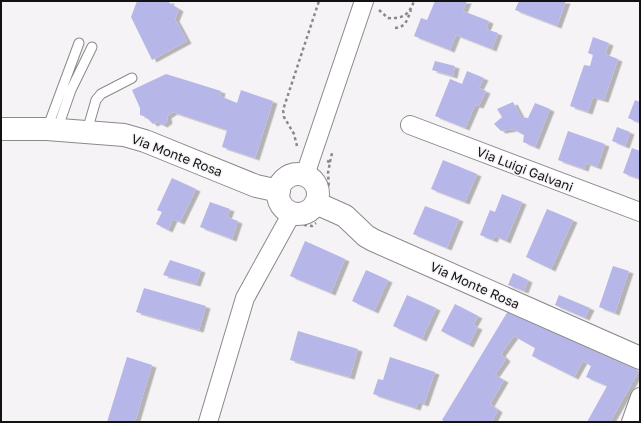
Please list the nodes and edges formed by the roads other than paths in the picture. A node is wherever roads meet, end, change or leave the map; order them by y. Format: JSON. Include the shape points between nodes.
{"nodes":[{"id":1,"x":371,"y":3,"type":"edge"},
{"id":2,"x":79,"y":43,"type":"dead end"},
{"id":3,"x":92,"y":48,"type":"dead end"},
{"id":4,"x":132,"y":78,"type":"dead end"},
{"id":5,"x":410,"y":125,"type":"dead end"},
{"id":6,"x":1,"y":129,"type":"edge"},
{"id":7,"x":52,"y":130,"type":"junction"},
{"id":8,"x":87,"y":132,"type":"junction"},
{"id":9,"x":305,"y":175,"type":"junction"},
{"id":10,"x":279,"y":191,"type":"junction"},
{"id":11,"x":327,"y":202,"type":"junction"},
{"id":12,"x":640,"y":212,"type":"edge"},
{"id":13,"x":297,"y":219,"type":"junction"},
{"id":14,"x":640,"y":358,"type":"edge"},
{"id":15,"x":640,"y":397,"type":"edge"},
{"id":16,"x":208,"y":422,"type":"edge"},
{"id":17,"x":631,"y":422,"type":"edge"}],
"edges":[{"from":1,"to":9,"type":"street"},
{"from":2,"to":7,"type":"lane"},
{"from":3,"to":7,"type":"lane"},
{"from":4,"to":8,"type":"lane","via":[[101,94],[96,100]]},
{"from":5,"to":12,"type":"street","name":"Via Luigi Galvani"},
{"from":6,"to":7,"type":"street","name":"Via Monte Rosa"},
{"from":7,"to":8,"type":"street","name":"Via Monte Rosa"},
{"from":8,"to":10,"type":"street","name":"Via Monte Rosa","via":[[124,135],[145,141],[256,186]]},
{"from":9,"to":10,"type":"street","via":[[298,174],[286,179]]},
{"from":9,"to":11,"type":"street","via":[[315,183]]},
{"from":10,"to":13,"type":"street","via":[[280,202]]},
{"from":11,"to":13,"type":"street","via":[[298,214]]},
{"from":11,"to":14,"type":"street","name":"Via Monte Rosa","via":[[373,240]]},
{"from":13,"to":16,"type":"street","via":[[245,298]]},
{"from":15,"to":17,"type":"street"}]}
